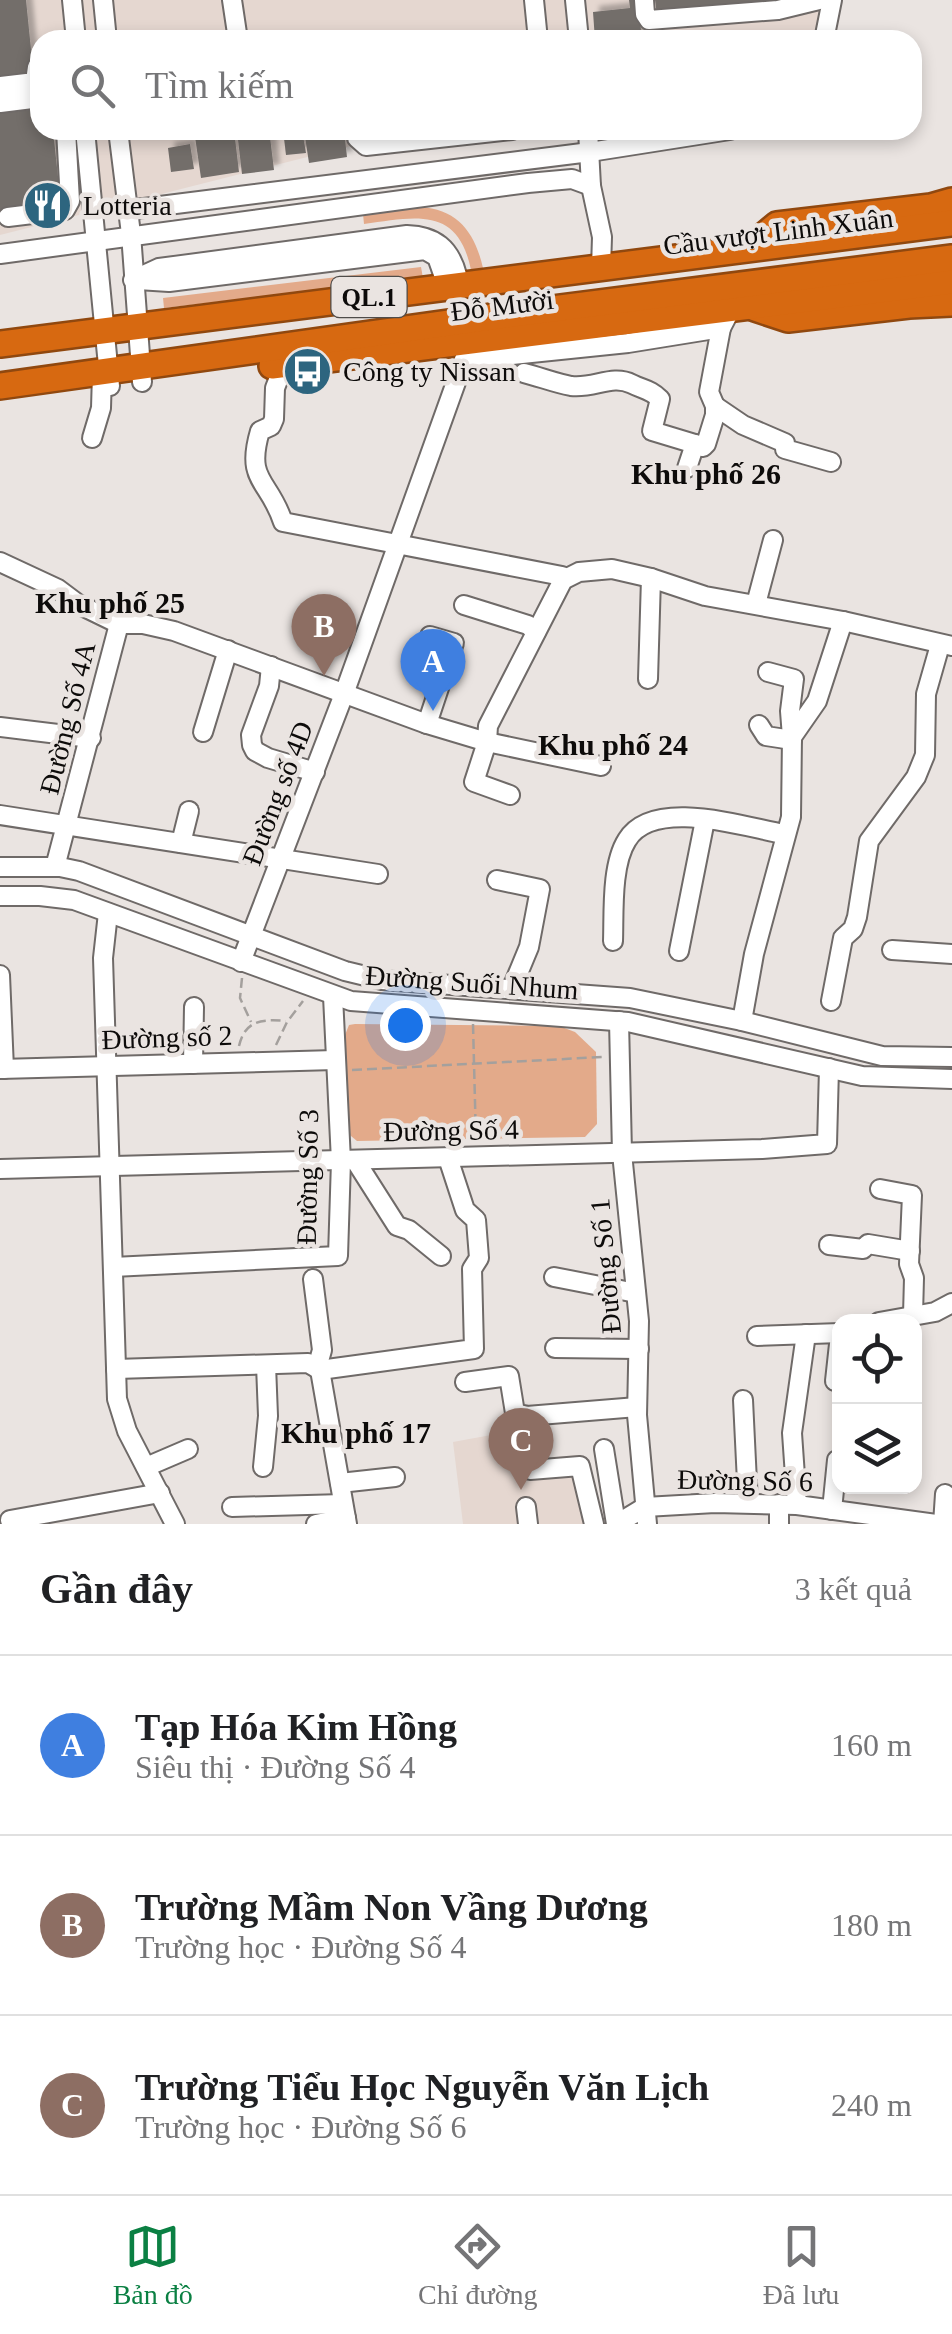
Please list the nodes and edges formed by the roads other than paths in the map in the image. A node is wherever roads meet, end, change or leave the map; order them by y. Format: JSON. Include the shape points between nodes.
{"nodes":[{"id":1,"x":72,"y":0,"type":"edge"},
{"id":2,"x":102,"y":0,"type":"edge"},
{"id":3,"x":232,"y":0,"type":"edge"},
{"id":4,"x":534,"y":0,"type":"edge"},
{"id":5,"x":574,"y":0,"type":"edge"},
{"id":6,"x":644,"y":0,"type":"edge"},
{"id":7,"x":832,"y":0,"type":"edge"},
{"id":8,"x":809,"y":1,"type":"edge"},
{"id":9,"x":649,"y":20,"type":"junction"},
{"id":10,"x":75,"y":30,"type":"edge"},
{"id":11,"x":106,"y":30,"type":"edge"},
{"id":12,"x":236,"y":30,"type":"edge"},
{"id":13,"x":537,"y":30,"type":"edge"},
{"id":14,"x":577,"y":30,"type":"edge"},
{"id":15,"x":650,"y":30,"type":"edge"},
{"id":16,"x":826,"y":30,"type":"edge"},
{"id":17,"x":30,"y":83,"type":"edge"},
{"id":18,"x":0,"y":86,"type":"edge"},
{"id":19,"x":30,"y":99,"type":"edge"},
{"id":20,"x":0,"y":103,"type":"edge"},
{"id":21,"x":67,"y":140,"type":"edge"},
{"id":22,"x":86,"y":140,"type":"edge"},
{"id":23,"x":119,"y":140,"type":"edge"},
{"id":24,"x":360,"y":140,"type":"edge"},
{"id":25,"x":421,"y":140,"type":"edge"},
{"id":26,"x":589,"y":140,"type":"edge"},
{"id":27,"x":666,"y":140,"type":"edge"},
{"id":28,"x":590,"y":152,"type":"junction"},
{"id":29,"x":88,"y":160,"type":"junction"},
{"id":30,"x":68,"y":163,"type":"junction"},
{"id":31,"x":592,"y":186,"type":"junction"},
{"id":32,"x":952,"y":201,"type":"edge"},
{"id":33,"x":128,"y":210,"type":"junction"},
{"id":34,"x":4,"y":218,"type":"edge"},
{"id":35,"x":952,"y":223,"type":"edge"},
{"id":36,"x":131,"y":234,"type":"junction"},
{"id":37,"x":96,"y":239,"type":"junction"},
{"id":38,"x":952,"y":239,"type":"edge"},
{"id":39,"x":750,"y":247,"type":"junction"},
{"id":40,"x":5,"y":253,"type":"edge"},
{"id":41,"x":952,"y":258,"type":"edge"},
{"id":42,"x":450,"y":274,"type":"dead end"},
{"id":43,"x":133,"y":280,"type":"junction"},
{"id":44,"x":952,"y":280,"type":"edge"},
{"id":45,"x":609,"y":283,"type":"junction"},
{"id":46,"x":517,"y":304,"type":"junction"},
{"id":47,"x":952,"y":304,"type":"edge"},
{"id":48,"x":734,"y":314,"type":"junction"},
{"id":49,"x":650,"y":317,"type":"junction"},
{"id":50,"x":137,"y":331,"type":"junction"},
{"id":51,"x":104,"y":336,"type":"junction"},
{"id":52,"x":628,"y":343,"type":"junction"},
{"id":53,"x":0,"y":344,"type":"edge"},
{"id":54,"x":0,"y":356,"type":"edge"},
{"id":55,"x":284,"y":365,"type":"junction"},
{"id":56,"x":524,"y":373,"type":"dead end"},
{"id":57,"x":141,"y":374,"type":"junction"},
{"id":58,"x":105,"y":379,"type":"junction"},
{"id":59,"x":624,"y":379,"type":"junction"},
{"id":60,"x":0,"y":386,"type":"edge"},
{"id":61,"x":0,"y":398,"type":"edge"},
{"id":62,"x":712,"y":399,"type":"junction"},
{"id":63,"x":92,"y":438,"type":"dead end"},
{"id":64,"x":695,"y":444,"type":"junction"},
{"id":65,"x":831,"y":462,"type":"dead end"},
{"id":66,"x":686,"y":468,"type":"dead end"},
{"id":67,"x":773,"y":540,"type":"dead end"},
{"id":68,"x":398,"y":542,"type":"junction"},
{"id":69,"x":0,"y":562,"type":"edge"},
{"id":70,"x":652,"y":578,"type":"junction"},
{"id":71,"x":564,"y":580,"type":"junction"},
{"id":72,"x":756,"y":604,"type":"junction"},
{"id":73,"x":464,"y":605,"type":"dead end"},
{"id":74,"x":843,"y":621,"type":"junction"},
{"id":75,"x":118,"y":624,"type":"junction"},
{"id":76,"x":536,"y":632,"type":"junction"},
{"id":77,"x":430,"y":636,"type":"dead end"},
{"id":78,"x":946,"y":646,"type":"edge"},
{"id":79,"x":228,"y":650,"type":"junction"},
{"id":80,"x":271,"y":666,"type":"junction"},
{"id":81,"x":768,"y":672,"type":"dead end"},
{"id":82,"x":648,"y":678,"type":"dead end"},
{"id":83,"x":344,"y":694,"type":"junction"},
{"id":84,"x":428,"y":724,"type":"junction"},
{"id":85,"x":760,"y":726,"type":"dead end"},
{"id":86,"x":0,"y":727,"type":"edge"},
{"id":87,"x":202,"y":732,"type":"dead end"},
{"id":88,"x":90,"y":738,"type":"junction"},
{"id":89,"x":792,"y":738,"type":"junction"},
{"id":90,"x":487,"y":742,"type":"junction"},
{"id":91,"x":601,"y":766,"type":"dead end"},
{"id":92,"x":315,"y":772,"type":"junction"},
{"id":93,"x":510,"y":795,"type":"dead end"},
{"id":94,"x":188,"y":811,"type":"dead end"},
{"id":95,"x":0,"y":815,"type":"edge"},
{"id":96,"x":705,"y":820,"type":"junction"},
{"id":97,"x":68,"y":825,"type":"junction"},
{"id":98,"x":784,"y":834,"type":"junction"},
{"id":99,"x":181,"y":843,"type":"junction"},
{"id":100,"x":283,"y":859,"type":"junction"},
{"id":101,"x":0,"y":867,"type":"edge"},
{"id":102,"x":55,"y":867,"type":"junction"},
{"id":103,"x":378,"y":874,"type":"dead end"},
{"id":104,"x":497,"y":880,"type":"dead end"},
{"id":105,"x":0,"y":896,"type":"edge"},
{"id":106,"x":108,"y":914,"type":"junction"},
{"id":107,"x":250,"y":936,"type":"junction"},
{"id":108,"x":613,"y":941,"type":"dead end"},
{"id":109,"x":892,"y":950,"type":"dead end"},
{"id":110,"x":679,"y":951,"type":"dead end"},
{"id":111,"x":952,"y":954,"type":"edge"},
{"id":112,"x":243,"y":963,"type":"junction"},
{"id":113,"x":0,"y":975,"type":"edge"},
{"id":114,"x":512,"y":988,"type":"junction"},
{"id":115,"x":334,"y":996,"type":"junction"},
{"id":116,"x":831,"y":1001,"type":"dead end"},
{"id":117,"x":194,"y":1006,"type":"dead end"},
{"id":118,"x":619,"y":1021,"type":"junction"},
{"id":119,"x":742,"y":1021,"type":"junction"},
{"id":120,"x":952,"y":1057,"type":"edge"},
{"id":121,"x":193,"y":1064,"type":"junction"},
{"id":122,"x":335,"y":1065,"type":"junction"},
{"id":123,"x":106,"y":1066,"type":"junction"},
{"id":124,"x":829,"y":1068,"type":"junction"},
{"id":125,"x":2,"y":1069,"type":"edge"},
{"id":126,"x":952,"y":1079,"type":"edge"},
{"id":127,"x":622,"y":1153,"type":"junction"},
{"id":128,"x":448,"y":1158,"type":"junction"},
{"id":129,"x":348,"y":1161,"type":"junction"},
{"id":130,"x":110,"y":1166,"type":"junction"},
{"id":131,"x":0,"y":1168,"type":"edge"},
{"id":132,"x":880,"y":1189,"type":"dead end"},
{"id":133,"x":829,"y":1245,"type":"dead end"},
{"id":134,"x":910,"y":1251,"type":"junction"},
{"id":135,"x":441,"y":1256,"type":"dead end"},
{"id":136,"x":113,"y":1267,"type":"junction"},
{"id":137,"x":554,"y":1277,"type":"dead end"},
{"id":138,"x":313,"y":1279,"type":"dead end"},
{"id":139,"x":636,"y":1293,"type":"junction"},
{"id":140,"x":952,"y":1302,"type":"edge"},
{"id":141,"x":913,"y":1314,"type":"edge"},
{"id":142,"x":920,"y":1314,"type":"edge"},
{"id":143,"x":806,"y":1334,"type":"junction"},
{"id":144,"x":832,"y":1334,"type":"edge"},
{"id":145,"x":757,"y":1336,"type":"dead end"},
{"id":146,"x":555,"y":1348,"type":"dead end"},
{"id":147,"x":639,"y":1349,"type":"junction"},
{"id":148,"x":266,"y":1365,"type":"junction"},
{"id":149,"x":116,"y":1369,"type":"junction"},
{"id":150,"x":319,"y":1369,"type":"junction"},
{"id":151,"x":465,"y":1382,"type":"dead end"},
{"id":152,"x":744,"y":1400,"type":"dead end"},
{"id":153,"x":637,"y":1407,"type":"junction"},
{"id":154,"x":188,"y":1449,"type":"dead end"},
{"id":155,"x":604,"y":1449,"type":"dead end"},
{"id":156,"x":146,"y":1467,"type":"junction"},
{"id":157,"x":263,"y":1467,"type":"dead end"},
{"id":158,"x":530,"y":1470,"type":"dead end"},
{"id":159,"x":396,"y":1477,"type":"dead end"},
{"id":160,"x":340,"y":1483,"type":"junction"},
{"id":161,"x":160,"y":1494,"type":"junction"},
{"id":162,"x":833,"y":1494,"type":"edge"},
{"id":163,"x":946,"y":1494,"type":"dead end"},
{"id":164,"x":748,"y":1503,"type":"junction"},
{"id":165,"x":788,"y":1505,"type":"junction"},
{"id":166,"x":232,"y":1506,"type":"dead end"},
{"id":167,"x":832,"y":1510,"type":"junction"},
{"id":168,"x":345,"y":1515,"type":"edge"},
{"id":169,"x":646,"y":1515,"type":"edge"},
{"id":170,"x":10,"y":1520,"type":"dead end"},
{"id":171,"x":175,"y":1524,"type":"edge"},
{"id":172,"x":316,"y":1524,"type":"edge"},
{"id":173,"x":594,"y":1524,"type":"edge"},
{"id":174,"x":616,"y":1524,"type":"edge"},
{"id":175,"x":779,"y":1524,"type":"edge"},
{"id":176,"x":939,"y":1524,"type":"edge"}],
"edges":[{"from":1,"to":10,"type":"street"},
{"from":2,"to":11,"type":"street"},
{"from":3,"to":12,"type":"street"},
{"from":4,"to":13,"type":"street"},
{"from":5,"to":14,"type":"street"},
{"from":6,"to":9,"type":"street"},
{"from":7,"to":16,"type":"street"},
{"from":8,"to":9,"type":"street","via":[[778,10]]},
{"from":9,"to":15,"type":"street"},
{"from":17,"to":18,"type":"street"},
{"from":19,"to":20,"type":"street"},
{"from":21,"to":30,"type":"street"},
{"from":22,"to":29,"type":"street"},
{"from":23,"to":33,"type":"street"},
{"from":24,"to":25,"type":"street","via":[[366,146]]},
{"from":26,"to":28,"type":"street"},
{"from":27,"to":28,"type":"street"},
{"from":28,"to":31,"type":"street"},
{"from":28,"to":33,"type":"street"},
{"from":29,"to":30,"type":"street"},
{"from":29,"to":37,"type":"street"},
{"from":30,"to":34,"type":"street","via":[[70,201],[64,210]]},
{"from":31,"to":36,"type":"street","via":[[572,178]]},
{"from":31,"to":45,"type":"street"},
{"from":32,"to":39,"type":"highway","via":[[777,225]]},
{"from":33,"to":36,"type":"street"},
{"from":34,"to":40,"type":"street"},
{"from":35,"to":39,"type":"highway","name":"Đỗ Mười","number":"QL.1"},
{"from":36,"to":37,"type":"street"},
{"from":36,"to":43,"type":"street"},
{"from":37,"to":40,"type":"street"},
{"from":37,"to":51,"type":"street"},
{"from":38,"to":45,"type":"highway","name":"Cầu vượt Linh Xuân","number":"QL.1"},
{"from":39,"to":45,"type":"highway","name":"Đỗ Mười","number":"QL.1"},
{"from":41,"to":45,"type":"highway","name":"Cầu vượt Linh Xuân","number":"QL.1"},
{"from":42,"to":43,"type":"street","via":[[425,250],[169,282]]},
{"from":43,"to":50,"type":"street"},
{"from":44,"to":48,"type":"highway","name":"Đỗ Mười","number":"QL.1"},
{"from":45,"to":46,"type":"highway","name":"Đỗ Mười","number":"QL.1"},
{"from":45,"to":50,"type":"highway","name":"Đỗ Mười","number":"QL.1"},
{"from":46,"to":49,"type":"highway"},
{"from":46,"to":50,"type":"highway","name":"Đỗ Mười","number":"QL.1"},
{"from":46,"to":57,"type":"highway","name":"Đỗ Mười","number":"QL.1"},
{"from":47,"to":48,"type":"highway","via":[[788,320]]},
{"from":48,"to":49,"type":"highway","name":"Đỗ Mười","number":"QL.1"},
{"from":48,"to":52,"type":"street"},
{"from":48,"to":62,"type":"street"},
{"from":49,"to":55,"type":"highway","name":"Đỗ Mười","number":"QL.1"},
{"from":50,"to":51,"type":"highway","name":"Đỗ Mười","number":"QL.1"},
{"from":50,"to":57,"type":"street"},
{"from":51,"to":53,"type":"highway","name":"Đỗ Mười","number":"QL.1"},
{"from":51,"to":54,"type":"highway","name":"Đỗ Mười","number":"QL.1"},
{"from":51,"to":58,"type":"street"},
{"from":52,"to":59,"type":"street"},
{"from":52,"to":68,"type":"street","name":"Đường số 4D","via":[[464,354]]},
{"from":55,"to":57,"type":"highway","name":"Đỗ Mười","number":"QL.1"},
{"from":55,"to":68,"type":"street","via":[[274,419],[260,431],[254,454],[256,476],[276,501],[282,522]]},
{"from":56,"to":59,"type":"street","via":[[595,387]]},
{"from":57,"to":58,"type":"highway","name":"Đỗ Mười","number":"QL.1"},
{"from":58,"to":60,"type":"highway","name":"Đỗ Mười","number":"QL.1"},
{"from":58,"to":61,"type":"highway","name":"Đỗ Mười","number":"QL.1"},
{"from":58,"to":63,"type":"street"},
{"from":59,"to":64,"type":"street","via":[[660,399],[652,432]]},
{"from":62,"to":64,"type":"street","via":[[706,444]]},
{"from":62,"to":65,"type":"street","via":[[785,449]]},
{"from":64,"to":66,"type":"street"},
{"from":67,"to":72,"type":"street"},
{"from":68,"to":71,"type":"street"},
{"from":68,"to":83,"type":"street","name":"Đường số 4D"},
{"from":69,"to":75,"type":"street"},
{"from":70,"to":71,"type":"street","via":[[612,569]]},
{"from":70,"to":72,"type":"street"},
{"from":70,"to":82,"type":"street"},
{"from":71,"to":76,"type":"street"},
{"from":72,"to":74,"type":"street"},
{"from":73,"to":76,"type":"street"},
{"from":74,"to":78,"type":"street"},
{"from":74,"to":89,"type":"street","via":[[817,701]]},
{"from":75,"to":79,"type":"street","via":[[143,624]]},
{"from":75,"to":88,"type":"street","name":"Đường Số 4A"},
{"from":76,"to":90,"type":"street","via":[[488,726]]},
{"from":77,"to":84,"type":"street","via":[[454,642]]},
{"from":78,"to":116,"type":"street","via":[[926,694],[925,755],[868,841],[857,917],[842,938]]},
{"from":79,"to":80,"type":"street"},
{"from":79,"to":87,"type":"street"},
{"from":80,"to":83,"type":"street"},
{"from":80,"to":92,"type":"street","via":[[252,746]]},
{"from":81,"to":89,"type":"street","via":[[794,679]]},
{"from":83,"to":84,"type":"street"},
{"from":83,"to":92,"type":"street","name":"Đường số 4D"},
{"from":84,"to":90,"type":"street"},
{"from":85,"to":89,"type":"street","via":[[766,736]]},
{"from":86,"to":88,"type":"street"},
{"from":88,"to":97,"type":"street","name":"Đường Số 4A"},
{"from":89,"to":98,"type":"street"},
{"from":90,"to":91,"type":"street"},
{"from":90,"to":93,"type":"street","via":[[474,782]]},
{"from":92,"to":100,"type":"street","name":"Đường số 4D"},
{"from":94,"to":99,"type":"street"},
{"from":95,"to":97,"type":"street"},
{"from":96,"to":98,"type":"street"},
{"from":96,"to":108,"type":"street","via":[[660,819],[626,840],[614,893]]},
{"from":96,"to":110,"type":"street"},
{"from":97,"to":99,"type":"street"},
{"from":97,"to":102,"type":"street","name":"Đường Số 4A"},
{"from":98,"to":119,"type":"street"},
{"from":99,"to":100,"type":"street"},
{"from":100,"to":103,"type":"street"},
{"from":100,"to":107,"type":"street","name":"Đường số 4D"},
{"from":101,"to":102,"type":"street"},
{"from":102,"to":107,"type":"street"},
{"from":104,"to":114,"type":"street","via":[[540,888],[529,947]]},
{"from":105,"to":106,"type":"street","name":"Đường Suối Nhum","via":[[74,900]]},
{"from":106,"to":112,"type":"street","name":"Đường Suối Nhum"},
{"from":106,"to":123,"type":"street"},
{"from":107,"to":112,"type":"street","name":"Đường số 4D"},
{"from":107,"to":114,"type":"street","via":[[382,980]]},
{"from":109,"to":111,"type":"street"},
{"from":112,"to":115,"type":"street","name":"Đường Suối Nhum"},
{"from":113,"to":125,"type":"street"},
{"from":114,"to":119,"type":"street","via":[[630,998]]},
{"from":115,"to":118,"type":"street","name":"Đường Suối Nhum","via":[[378,1006]]},
{"from":115,"to":122,"type":"street","name":"Đường Số 3"},
{"from":117,"to":121,"type":"street"},
{"from":118,"to":124,"type":"street","name":"Đường Suối Nhum"},
{"from":118,"to":127,"type":"street","name":"Đường Số 1"},
{"from":119,"to":120,"type":"street","via":[[882,1056]]},
{"from":121,"to":122,"type":"street","name":"Đường số 2"},
{"from":121,"to":123,"type":"street","name":"Đường số 2"},
{"from":122,"to":129,"type":"street","name":"Đường Số 3"},
{"from":123,"to":125,"type":"street","name":"Đường số 2"},
{"from":123,"to":130,"type":"street"},
{"from":124,"to":126,"type":"street","name":"Đường Suối Nhum","via":[[862,1076]]},
{"from":124,"to":127,"type":"street","name":"Đường Số 4","via":[[827,1144]]},
{"from":127,"to":128,"type":"street","name":"Đường Số 4"},
{"from":127,"to":139,"type":"street","name":"Đường Số 1"},
{"from":128,"to":129,"type":"street","name":"Đường Số 4"},
{"from":128,"to":150,"type":"street","via":[[465,1210],[476,1220],[474,1349]]},
{"from":129,"to":130,"type":"street","name":"Đường Số 4"},
{"from":129,"to":135,"type":"street","via":[[397,1226]]},
{"from":129,"to":136,"type":"street","name":"Đường Số 3","via":[[338,1256]]},
{"from":130,"to":131,"type":"street","name":"Đường Số 4"},
{"from":130,"to":136,"type":"street"},
{"from":132,"to":134,"type":"street","via":[[912,1195]]},
{"from":133,"to":134,"type":"street"},
{"from":134,"to":141,"type":"street"},
{"from":136,"to":149,"type":"street"},
{"from":137,"to":139,"type":"street"},
{"from":138,"to":150,"type":"street"},
{"from":139,"to":147,"type":"street","name":"Đường Số 1"},
{"from":140,"to":142,"type":"street"},
{"from":143,"to":144,"type":"street"},
{"from":143,"to":145,"type":"street"},
{"from":143,"to":165,"type":"street"},
{"from":146,"to":147,"type":"street"},
{"from":147,"to":153,"type":"street","name":"Đường Số 1"},
{"from":148,"to":149,"type":"street"},
{"from":148,"to":150,"type":"street"},
{"from":148,"to":157,"type":"street"},
{"from":149,"to":156,"type":"street","via":[[117,1399]]},
{"from":150,"to":160,"type":"street"},
{"from":151,"to":153,"type":"street","via":[[509,1376],[514,1413],[527,1416]]},
{"from":152,"to":164,"type":"street"},
{"from":153,"to":169,"type":"street","name":"Đường Số 1"},
{"from":154,"to":156,"type":"street"},
{"from":155,"to":174,"type":"street"},
{"from":156,"to":161,"type":"street"},
{"from":158,"to":173,"type":"street","via":[[580,1466]]},
{"from":159,"to":160,"type":"street"},
{"from":160,"to":168,"type":"street"},
{"from":161,"to":170,"type":"street"},
{"from":161,"to":171,"type":"street"},
{"from":162,"to":167,"type":"street"},
{"from":163,"to":176,"type":"street"},
{"from":164,"to":165,"type":"street","name":"Đường Số 6"},
{"from":164,"to":169,"type":"street","name":"Đường Số 6"},
{"from":165,"to":167,"type":"street","name":"Đường Số 6"},
{"from":165,"to":175,"type":"street"},
{"from":166,"to":168,"type":"street"},
{"from":167,"to":176,"type":"street","name":"Đường Số 6"},
{"from":168,"to":172,"type":"street"},
{"from":169,"to":174,"type":"street","name":"Đường Số 6"}]}
